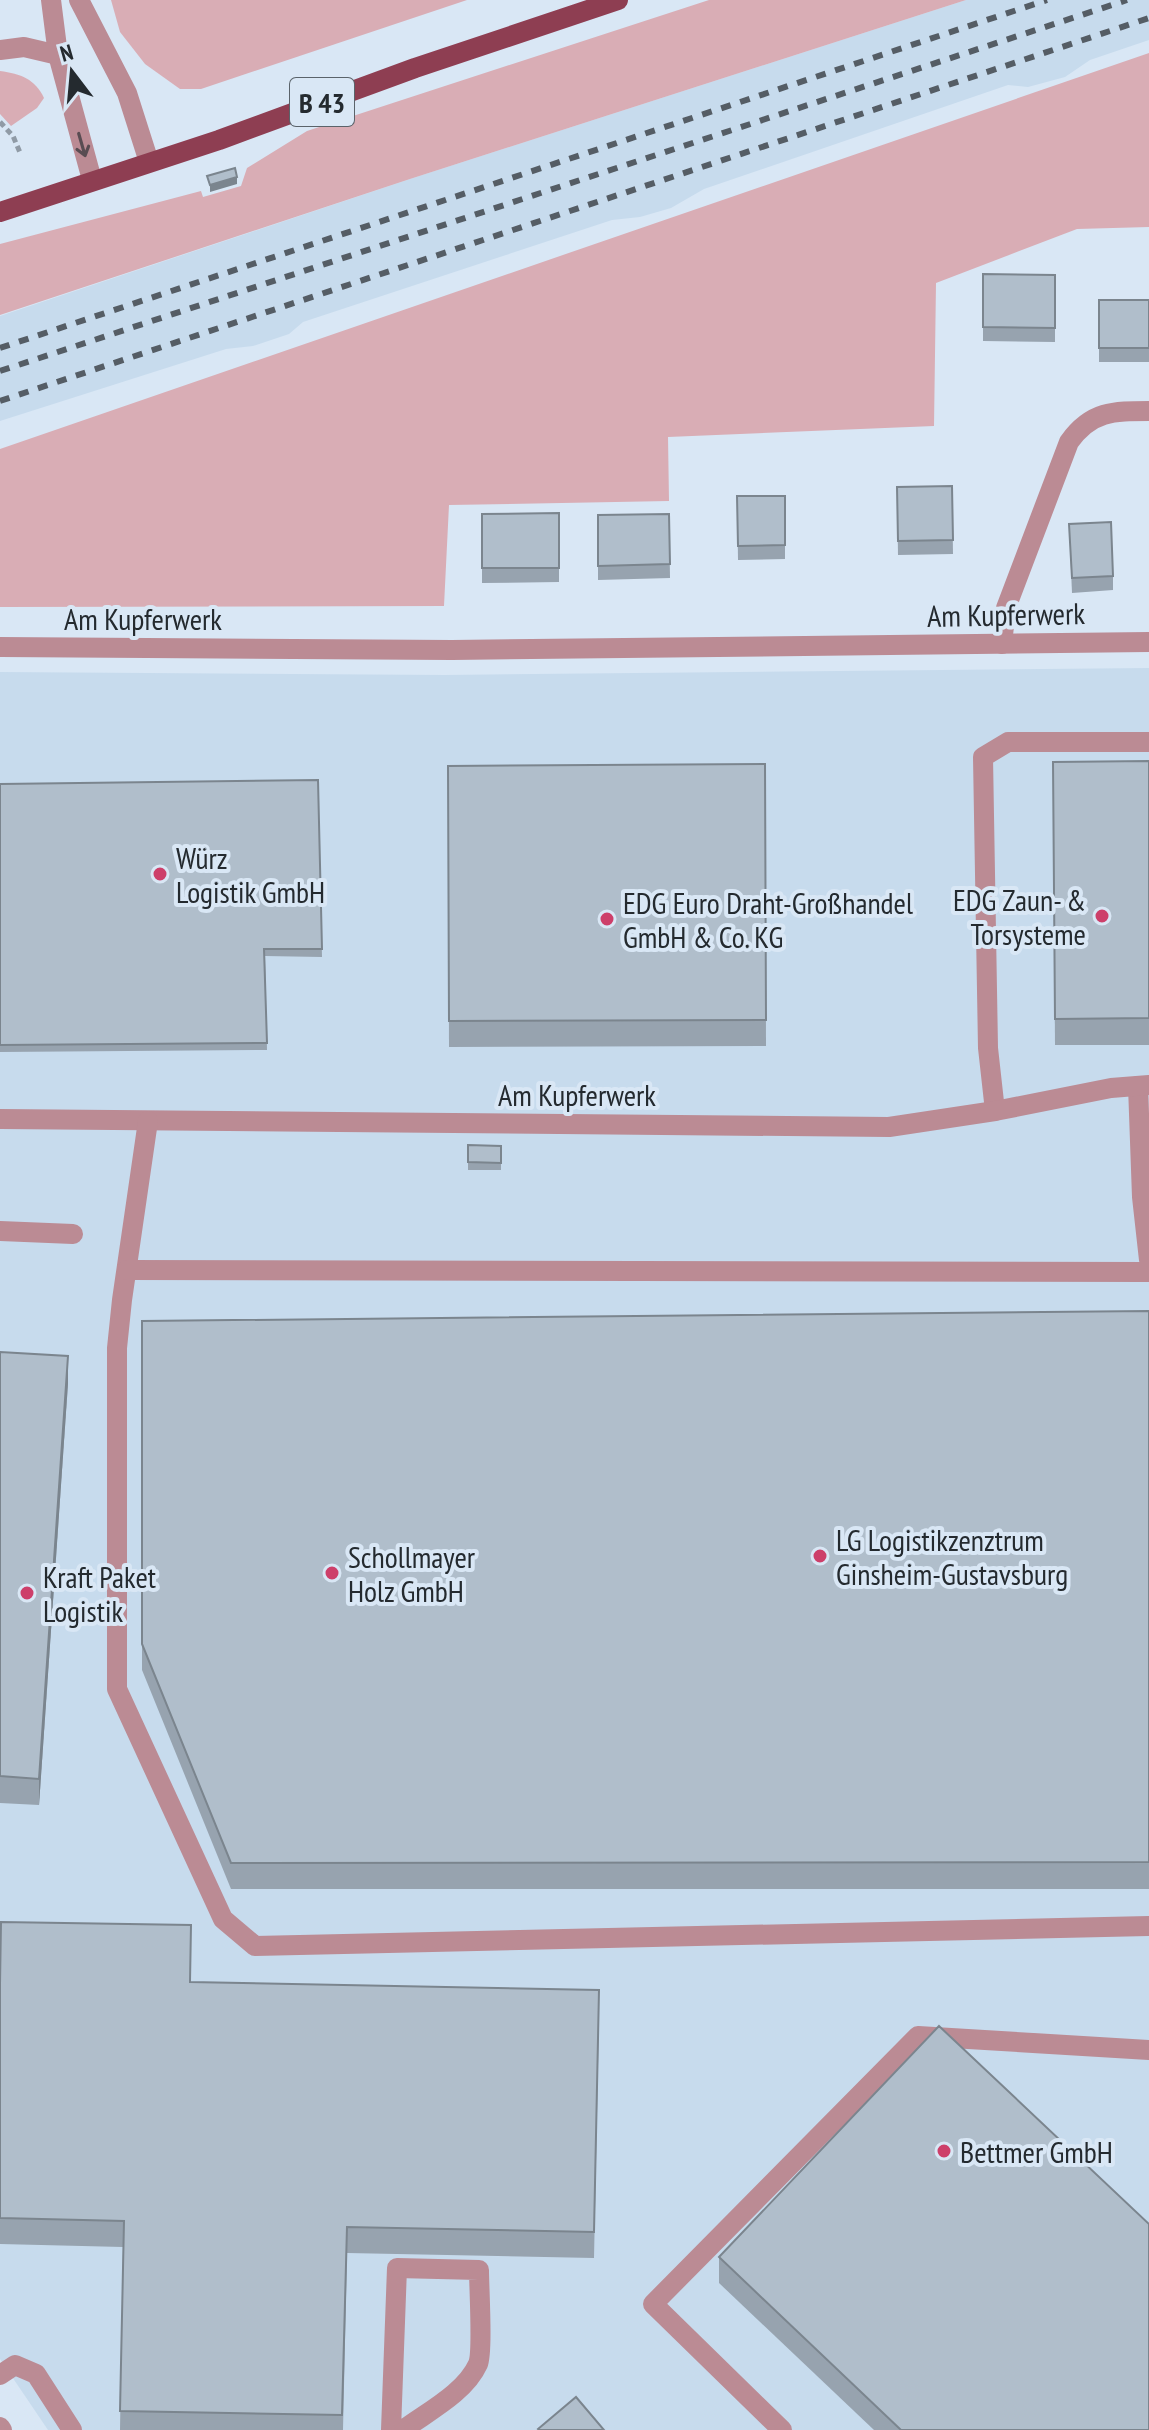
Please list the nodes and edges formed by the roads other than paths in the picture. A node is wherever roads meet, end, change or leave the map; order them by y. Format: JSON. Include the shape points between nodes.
{"nodes":[{"id":1,"x":51,"y":0,"type":"edge"},
{"id":2,"x":79,"y":0,"type":"edge"},
{"id":3,"x":618,"y":0,"type":"edge"},
{"id":4,"x":0,"y":50,"type":"edge"},
{"id":5,"x":58,"y":55,"type":"junction"},
{"id":6,"x":149,"y":162,"type":"junction"},
{"id":7,"x":92,"y":180,"type":"junction"},
{"id":8,"x":0,"y":212,"type":"edge"},
{"id":9,"x":1149,"y":411,"type":"edge"},
{"id":10,"x":1149,"y":642,"type":"edge"},
{"id":11,"x":1002,"y":644,"type":"junction"},
{"id":12,"x":0,"y":647,"type":"edge"},
{"id":13,"x":1149,"y":742,"type":"edge"},
{"id":14,"x":1143,"y":1085,"type":"edge"},
{"id":15,"x":995,"y":1111,"type":"junction"},
{"id":16,"x":0,"y":1119,"type":"edge"},
{"id":17,"x":148,"y":1121,"type":"junction"},
{"id":18,"x":0,"y":1231,"type":"edge"},
{"id":19,"x":73,"y":1234,"type":"dead end"},
{"id":20,"x":1149,"y":1260,"type":"edge"},
{"id":21,"x":127,"y":1270,"type":"junction"},
{"id":22,"x":1149,"y":1272,"type":"edge"},
{"id":23,"x":1149,"y":1926,"type":"edge"},
{"id":24,"x":1149,"y":2050,"type":"edge"},
{"id":25,"x":0,"y":2375,"type":"edge"},
{"id":26,"x":72,"y":2430,"type":"edge"},
{"id":27,"x":391,"y":2430,"type":"edge"},
{"id":28,"x":403,"y":2430,"type":"edge"},
{"id":29,"x":782,"y":2430,"type":"edge"}],
"edges":[{"from":1,"to":5,"type":"street"},
{"from":2,"to":6,"type":"street","via":[[127,93]]},
{"from":3,"to":6,"type":"main road","number":"B 43"},
{"from":4,"to":5,"type":"street","via":[[24,47]]},
{"from":5,"to":7,"type":"street","one_way":true},
{"from":6,"to":7,"type":"main road","number":"B 43"},
{"from":7,"to":8,"type":"main road","number":"B 43"},
{"from":9,"to":11,"type":"street","via":[[1096,417],[1080,426],[1069,442],[1006,608]]},
{"from":10,"to":11,"type":"street","name":"Am Kupferwerk"},
{"from":11,"to":12,"type":"street","name":"Am Kupferwerk","via":[[452,650]]},
{"from":13,"to":15,"type":"street","via":[[1008,742],[983,757],[988,1048]]},
{"from":14,"to":15,"type":"street","name":"Am Kupferwerk"},
{"from":14,"to":20,"type":"street","via":[[1142,1197]]},
{"from":15,"to":17,"type":"street","name":"Am Kupferwerk","via":[[889,1127]]},
{"from":16,"to":17,"type":"street","name":"Am Kupferwerk"},
{"from":17,"to":21,"type":"street"},
{"from":18,"to":19,"type":"street"},
{"from":21,"to":22,"type":"street"},
{"from":21,"to":23,"type":"street","via":[[117,1348],[117,1689],[223,1919],[255,1946]]},
{"from":24,"to":29,"type":"street","via":[[918,2036],[653,2304]]},
{"from":25,"to":26,"type":"street","via":[[15,2365],[36,2374]]},
{"from":27,"to":28,"type":"street","via":[[397,2268],[479,2270],[479,2362],[445,2399]]}]}
